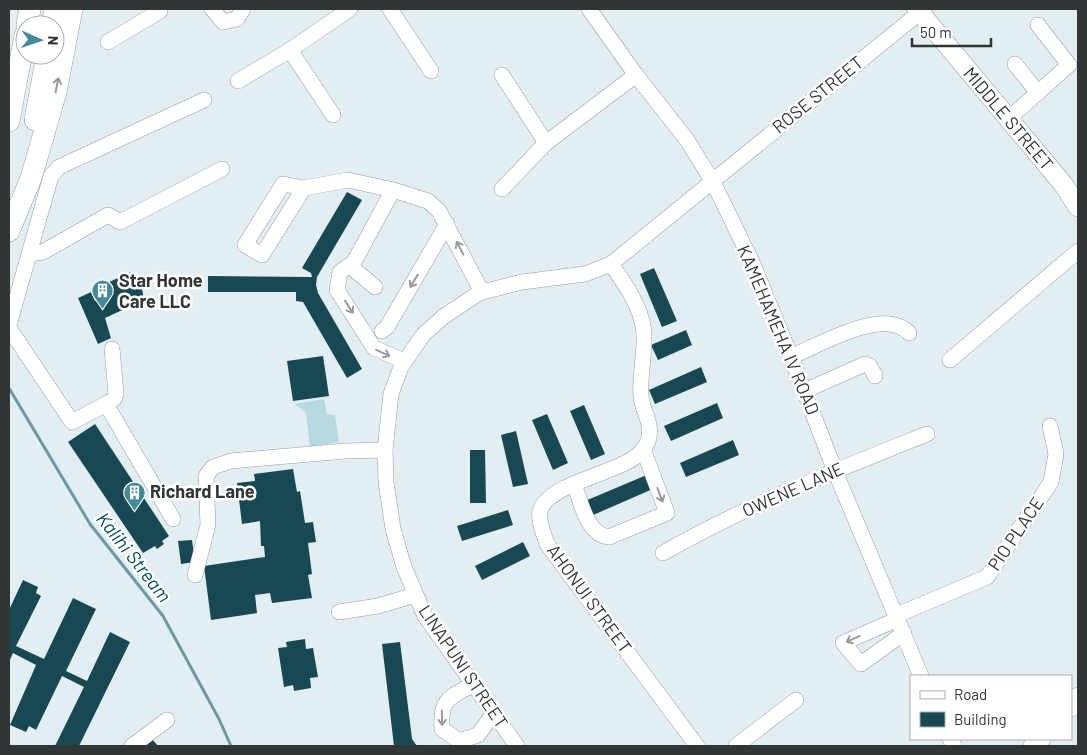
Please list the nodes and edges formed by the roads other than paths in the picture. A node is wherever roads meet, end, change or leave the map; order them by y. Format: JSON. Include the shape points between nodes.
{"nodes":[{"id":1,"x":72,"y":9,"type":"edge"},
{"id":2,"x":159,"y":9,"type":"edge"},
{"id":3,"x":212,"y":9,"type":"edge"},
{"id":4,"x":243,"y":9,"type":"edge"},
{"id":5,"x":390,"y":9,"type":"edge"},
{"id":6,"x":589,"y":9,"type":"edge"},
{"id":7,"x":920,"y":10,"type":"edge"},
{"id":8,"x":340,"y":12,"type":"edge"},
{"id":9,"x":1038,"y":26,"type":"dead end"},
{"id":10,"x":108,"y":42,"type":"dead end"},
{"id":11,"x":290,"y":50,"type":"junction"},
{"id":12,"x":1015,"y":64,"type":"dead end"},
{"id":13,"x":19,"y":65,"type":"edge"},
{"id":14,"x":45,"y":65,"type":"edge"},
{"id":15,"x":431,"y":71,"type":"dead end"},
{"id":16,"x":502,"y":75,"type":"dead end"},
{"id":17,"x":636,"y":75,"type":"junction"},
{"id":18,"x":238,"y":80,"type":"dead end"},
{"id":19,"x":1038,"y":93,"type":"junction"},
{"id":20,"x":204,"y":100,"type":"dead end"},
{"id":21,"x":333,"y":115,"type":"dead end"},
{"id":22,"x":1008,"y":119,"type":"junction"},
{"id":23,"x":9,"y":121,"type":"edge"},
{"id":24,"x":546,"y":143,"type":"junction"},
{"id":25,"x":222,"y":169,"type":"dead end"},
{"id":26,"x":713,"y":182,"type":"junction"},
{"id":27,"x":304,"y":188,"type":"junction"},
{"id":28,"x":502,"y":189,"type":"dead end"},
{"id":29,"x":393,"y":190,"type":"junction"},
{"id":30,"x":1078,"y":207,"type":"edge"},
{"id":31,"x":9,"y":217,"type":"edge"},
{"id":32,"x":447,"y":224,"type":"junction"},
{"id":33,"x":9,"y":231,"type":"edge"},
{"id":34,"x":1078,"y":251,"type":"edge"},
{"id":35,"x":30,"y":254,"type":"junction"},
{"id":36,"x":611,"y":264,"type":"junction"},
{"id":37,"x":350,"y":266,"type":"junction"},
{"id":38,"x":375,"y":287,"type":"dead end"},
{"id":39,"x":482,"y":292,"type":"junction"},
{"id":40,"x":9,"y":327,"type":"edge"},
{"id":41,"x":382,"y":331,"type":"dead end"},
{"id":42,"x":909,"y":333,"type":"dead end"},
{"id":43,"x":112,"y":349,"type":"dead end"},
{"id":44,"x":792,"y":357,"type":"junction"},
{"id":45,"x":950,"y":360,"type":"dead end"},
{"id":46,"x":404,"y":361,"type":"junction"},
{"id":47,"x":875,"y":376,"type":"dead end"},
{"id":48,"x":804,"y":391,"type":"junction"},
{"id":49,"x":106,"y":404,"type":"junction"},
{"id":50,"x":1050,"y":426,"type":"dead end"},
{"id":51,"x":926,"y":434,"type":"dead end"},
{"id":52,"x":643,"y":449,"type":"junction"},
{"id":53,"x":385,"y":450,"type":"junction"},
{"id":54,"x":835,"y":471,"type":"junction"},
{"id":55,"x":574,"y":484,"type":"junction"},
{"id":56,"x":173,"y":520,"type":"dead end"},
{"id":57,"x":664,"y":553,"type":"dead end"},
{"id":58,"x":195,"y":574,"type":"dead end"},
{"id":59,"x":416,"y":595,"type":"junction"},
{"id":60,"x":339,"y":612,"type":"dead end"},
{"id":61,"x":899,"y":622,"type":"junction"},
{"id":62,"x":921,"y":675,"type":"edge"},
{"id":63,"x":472,"y":685,"type":"junction"},
{"id":64,"x":796,"y":700,"type":"dead end"},
{"id":65,"x":493,"y":714,"type":"junction"},
{"id":66,"x":167,"y":720,"type":"dead end"},
{"id":67,"x":132,"y":746,"type":"edge"},
{"id":68,"x":517,"y":746,"type":"edge"},
{"id":69,"x":697,"y":746,"type":"edge"},
{"id":70,"x":736,"y":746,"type":"edge"}],
"edges":[{"from":33,"to":1,"type":"highway","one_way":true,"via":[[34,169],[56,92]]},
{"from":2,"to":10,"type":"street"},
{"from":3,"to":4,"type":"street","via":[[223,22],[237,19]]},
{"from":5,"to":15,"type":"street"},
{"from":6,"to":17,"type":"street","name":"KAMEHAMEHA IV ROAD"},
{"from":7,"to":22,"type":"main road","name":"MIDDLE STREET"},
{"from":7,"to":26,"type":"street","name":"ROSE STREET"},
{"from":8,"to":11,"type":"street"},
{"from":9,"to":19,"type":"street","via":[[1069,65]]},
{"from":11,"to":18,"type":"street"},
{"from":11,"to":21,"type":"street"},
{"from":12,"to":19,"type":"street"},
{"from":13,"to":23,"type":"highway"},
{"from":14,"to":31,"type":"highway","via":[[37,111]]},
{"from":16,"to":24,"type":"street"},
{"from":17,"to":24,"type":"street"},
{"from":17,"to":26,"type":"street","name":"KAMEHAMEHA IV ROAD","via":[[687,140]]},
{"from":19,"to":22,"type":"street"},
{"from":20,"to":35,"type":"street","via":[[59,167],[51,176]]},
{"from":22,"to":30,"type":"main road","name":"MIDDLE STREET","via":[[1063,184]]},
{"from":24,"to":28,"type":"street"},
{"from":25,"to":35,"type":"street","via":[[120,222],[108,215],[43,252]]},
{"from":26,"to":36,"type":"street","name":"LINAPUNI STREET"},
{"from":26,"to":44,"type":"street","name":"KAMEHAMEHA IV ROAD","via":[[752,262]]},
{"from":27,"to":27,"type":"street","via":[[284,184],[245,245],[262,255]]},
{"from":27,"to":29,"type":"street","via":[[348,180]]},
{"from":29,"to":32,"type":"street","via":[[428,200]]},
{"from":29,"to":37,"type":"street"},
{"from":39,"to":32,"type":"street","one_way":true},
{"from":32,"to":41,"type":"street","one_way":true},
{"from":34,"to":45,"type":"street"},
{"from":35,"to":40,"type":"street"},
{"from":36,"to":39,"type":"street","name":"LINAPUNI STREET","via":[[585,274],[522,282]]},
{"from":36,"to":52,"type":"street","via":[[635,299],[643,324],[641,398],[650,423],[649,438]]},
{"from":37,"to":38,"type":"street"},
{"from":37,"to":46,"type":"street","one_way":true,"via":[[340,272],[337,290],[374,348]]},
{"from":39,"to":46,"type":"street","name":"LINAPUNI STREET","via":[[443,317],[423,335]]},
{"from":40,"to":49,"type":"street","via":[[72,422]]},
{"from":42,"to":44,"type":"street","via":[[889,323],[873,323]]},
{"from":43,"to":49,"type":"street","via":[[116,394],[114,400]]},
{"from":44,"to":48,"type":"street","name":"KAMEHAMEHA IV ROAD"},
{"from":46,"to":53,"type":"street","name":"LINAPUNI STREET","via":[[391,394]]},
{"from":47,"to":48,"type":"street","via":[[870,366],[865,364]]},
{"from":48,"to":54,"type":"street","name":"KAMEHAMEHA IV ROAD"},
{"from":49,"to":56,"type":"street"},
{"from":50,"to":61,"type":"street","name":"PIO PLACE","via":[[1056,454],[1051,482],[987,577]]},
{"from":51,"to":54,"type":"street","name":"OWENE LANE"},
{"from":52,"to":55,"type":"street","name":"AHONUI STREET","via":[[629,460]]},
{"from":52,"to":55,"type":"street","one_way":true,"via":[[667,513],[602,537],[593,530]]},
{"from":53,"to":58,"type":"street","via":[[231,461],[213,467],[206,476],[208,525]]},
{"from":53,"to":59,"type":"street","name":"LINAPUNI STREET","via":[[393,529]]},
{"from":54,"to":57,"type":"street","name":"OWENE LANE","via":[[712,525]]},
{"from":54,"to":61,"type":"street","name":"KAMEHAMEHA IV ROAD"},
{"from":55,"to":69,"type":"street","name":"AHONUI STREET","via":[[548,498],[540,512],[547,544]]},
{"from":59,"to":60,"type":"street","via":[[378,606]]},
{"from":59,"to":63,"type":"street","name":"LINAPUNI STREET","via":[[425,616]]},
{"from":61,"to":62,"type":"street","name":"KAMEHAMEHA IV ROAD"},
{"from":63,"to":65,"type":"street","name":"LINAPUNI STREET"},
{"from":63,"to":65,"type":"street","one_way":true,"via":[[451,696],[441,710],[442,729],[459,741],[478,735]]},
{"from":64,"to":70,"type":"street"},
{"from":65,"to":68,"type":"street","name":"LINAPUNI STREET"},
{"from":66,"to":67,"type":"street"}]}
